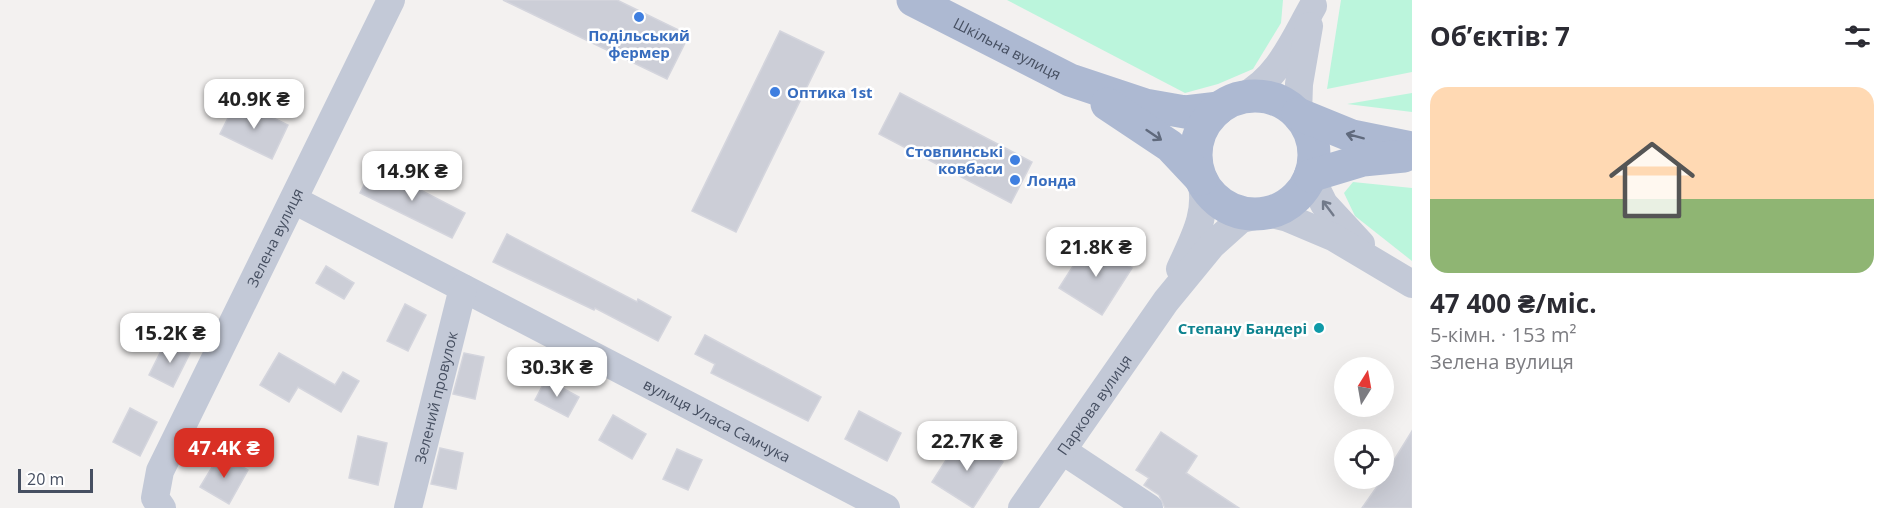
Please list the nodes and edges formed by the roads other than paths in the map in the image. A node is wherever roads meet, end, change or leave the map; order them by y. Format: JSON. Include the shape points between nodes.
{"nodes":[{"id":1,"x":391,"y":0,"type":"edge"},
{"id":2,"x":913,"y":0,"type":"edge"},
{"id":3,"x":1314,"y":3,"type":"edge"},
{"id":4,"x":1070,"y":80,"type":"junction"},
{"id":5,"x":1231,"y":102,"type":"junction"},
{"id":6,"x":1298,"y":114,"type":"junction"},
{"id":7,"x":1412,"y":148,"type":"edge"},
{"id":8,"x":1412,"y":156,"type":"edge"},
{"id":9,"x":1310,"y":176,"type":"junction"},
{"id":10,"x":1201,"y":179,"type":"junction"},
{"id":11,"x":294,"y":200,"type":"junction"},
{"id":12,"x":1267,"y":213,"type":"junction"},
{"id":13,"x":1382,"y":264,"type":"junction"},
{"id":14,"x":1412,"y":284,"type":"edge"},
{"id":15,"x":462,"y":288,"type":"junction"},
{"id":16,"x":1166,"y":301,"type":"junction"},
{"id":17,"x":1063,"y":451,"type":"junction"},
{"id":18,"x":162,"y":508,"type":"edge"},
{"id":19,"x":408,"y":508,"type":"edge"},
{"id":20,"x":886,"y":508,"type":"edge"},
{"id":21,"x":1022,"y":508,"type":"edge"},
{"id":22,"x":1149,"y":508,"type":"edge"}],
"edges":[{"from":1,"to":11,"type":"street","name":"Зелена вулиця"},
{"from":2,"to":4,"type":"main road","name":"Шкільна вулиця"},
{"from":3,"to":5,"type":"street","via":[[1277,69],[1261,87]]},
{"from":3,"to":6,"type":"street","via":[[1299,84]]},
{"from":4,"to":5,"type":"main road","name":"Шкільна вулиця","via":[[1145,105],[1185,112]]},
{"from":4,"to":10,"type":"main road","name":"Шкільна вулиця","one_way":true,"via":[[1170,146]]},
{"from":5,"to":6,"type":"main road","via":[[1267,97]]},
{"from":5,"to":10,"type":"main road","via":[[1209,117],[1197,140]]},
{"from":7,"to":6,"type":"main road","one_way":true,"via":[[1353,136]]},
{"from":6,"to":9,"type":"main road","via":[[1314,146]]},
{"from":8,"to":9,"type":"main road","via":[[1363,160]]},
{"from":9,"to":12,"type":"main road","via":[[1291,201]]},
{"from":13,"to":9,"type":"street","one_way":true,"via":[[1324,204]]},
{"from":10,"to":12,"type":"main road","via":[[1223,205],[1245,213]]},
{"from":10,"to":16,"type":"street","name":"Паркова вулиця","via":[[1205,199],[1201,218]]},
{"from":11,"to":15,"type":"street","name":"вулиця Уласа Самчука"},
{"from":11,"to":18,"type":"street","name":"Зелена вулиця","via":[[160,471],[155,498]]},
{"from":12,"to":13,"type":"street","via":[[1333,237]]},
{"from":12,"to":16,"type":"street","name":"Паркова вулиця","via":[[1241,219],[1227,230]]},
{"from":13,"to":14,"type":"street"},
{"from":15,"to":19,"type":"street","name":"Зелений провулок"},
{"from":15,"to":20,"type":"street","name":"вулиця Уласа Самчука"},
{"from":16,"to":17,"type":"street","name":"Паркова вулиця"},
{"from":17,"to":21,"type":"street","name":"Паркова вулиця"},
{"from":17,"to":22,"type":"street"}]}
